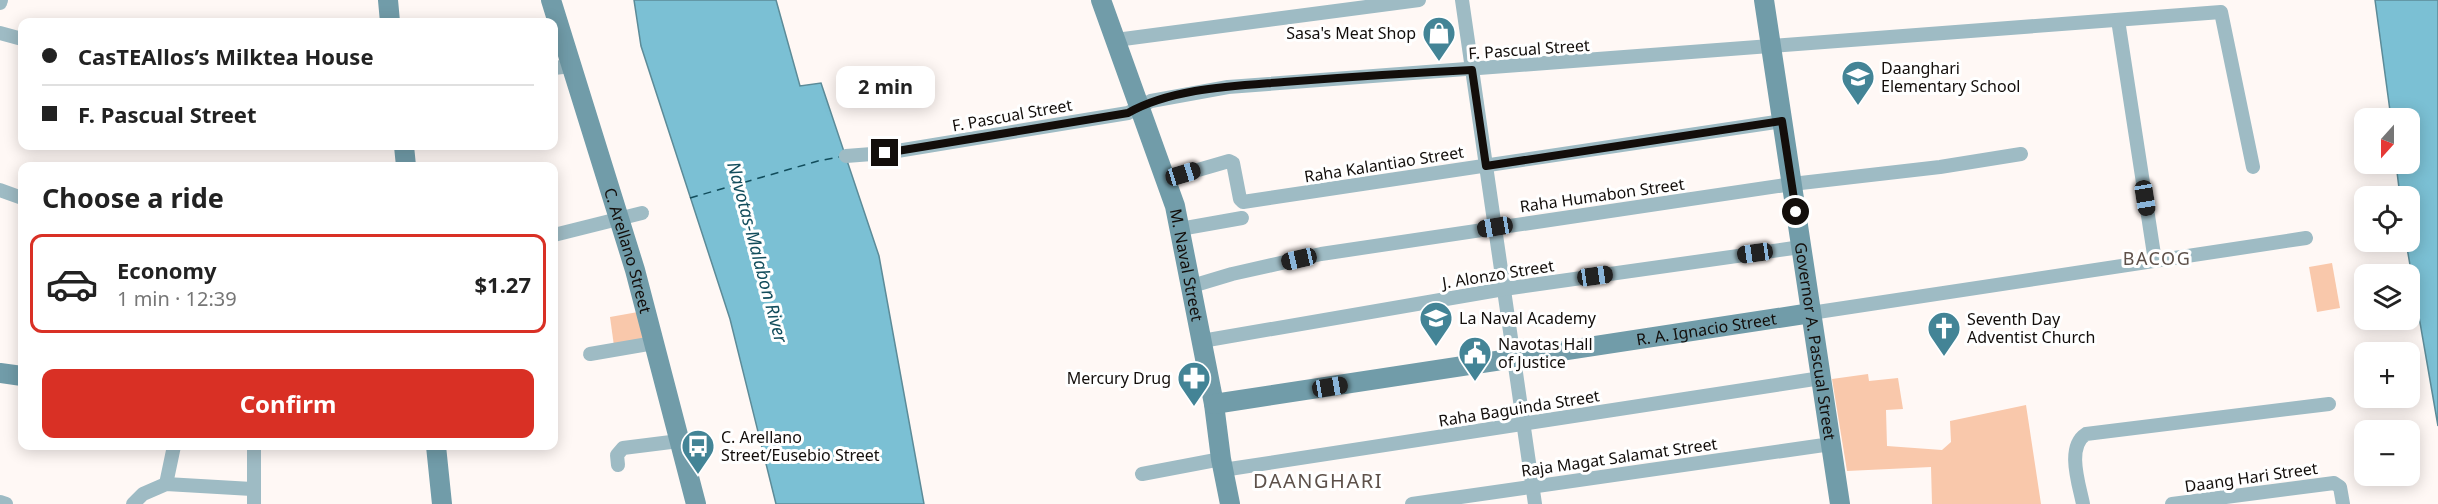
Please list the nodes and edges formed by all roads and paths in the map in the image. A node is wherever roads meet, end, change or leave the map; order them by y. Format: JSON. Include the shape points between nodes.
{"nodes":[{"id":1,"x":388,"y":0,"type":"edge"},
{"id":2,"x":551,"y":0,"type":"edge"},
{"id":3,"x":1101,"y":0,"type":"edge"},
{"id":4,"x":1419,"y":0,"type":"edge"},
{"id":5,"x":1462,"y":0,"type":"edge"},
{"id":6,"x":1764,"y":0,"type":"edge"},
{"id":7,"x":390,"y":18,"type":"edge"},
{"id":8,"x":554,"y":18,"type":"edge"},
{"id":9,"x":2118,"y":21,"type":"junction"},
{"id":10,"x":0,"y":33,"type":"edge"},
{"id":11,"x":18,"y":38,"type":"edge"},
{"id":12,"x":1116,"y":40,"type":"junction"},
{"id":13,"x":558,"y":43,"type":"edge"},
{"id":14,"x":1771,"y":46,"type":"junction"},
{"id":15,"x":562,"y":67,"type":"edge"},
{"id":16,"x":1472,"y":70,"type":"junction"},
{"id":17,"x":1139,"y":107,"type":"junction"},
{"id":18,"x":1782,"y":121,"type":"junction"},
{"id":19,"x":2021,"y":154,"type":"dead end"},
{"id":20,"x":846,"y":156,"type":"dead end"},
{"id":21,"x":1486,"y":166,"type":"junction"},
{"id":22,"x":2253,"y":167,"type":"dead end"},
{"id":23,"x":1167,"y":179,"type":"junction"},
{"id":24,"x":1792,"y":184,"type":"junction"},
{"id":25,"x":0,"y":190,"type":"edge"},
{"id":26,"x":18,"y":197,"type":"edge"},
{"id":27,"x":642,"y":213,"type":"dead end"},
{"id":28,"x":1242,"y":218,"type":"dead end"},
{"id":29,"x":620,"y":220,"type":"junction"},
{"id":30,"x":1495,"y":227,"type":"junction"},
{"id":31,"x":1180,"y":229,"type":"junction"},
{"id":32,"x":558,"y":234,"type":"edge"},
{"id":33,"x":2306,"y":238,"type":"dead end"},
{"id":34,"x":1801,"y":247,"type":"junction"},
{"id":35,"x":2155,"y":261,"type":"junction"},
{"id":36,"x":1192,"y":286,"type":"junction"},
{"id":37,"x":1504,"y":289,"type":"junction"},
{"id":38,"x":1811,"y":313,"type":"junction"},
{"id":39,"x":1202,"y":341,"type":"junction"},
{"id":40,"x":654,"y":343,"type":"junction"},
{"id":41,"x":590,"y":354,"type":"dead end"},
{"id":42,"x":1514,"y":359,"type":"junction"},
{"id":43,"x":0,"y":372,"type":"edge"},
{"id":44,"x":18,"y":375,"type":"edge"},
{"id":45,"x":1821,"y":378,"type":"junction"},
{"id":46,"x":1214,"y":404,"type":"junction"},
{"id":47,"x":2329,"y":404,"type":"dead end"},
{"id":48,"x":1524,"y":424,"type":"junction"},
{"id":49,"x":680,"y":441,"type":"junction"},
{"id":50,"x":1831,"y":444,"type":"junction"},
{"id":51,"x":173,"y":450,"type":"edge"},
{"id":52,"x":254,"y":450,"type":"edge"},
{"id":53,"x":436,"y":450,"type":"edge"},
{"id":54,"x":618,"y":465,"type":"dead end"},
{"id":55,"x":1222,"y":465,"type":"junction"},
{"id":56,"x":1142,"y":474,"type":"dead end"},
{"id":57,"x":166,"y":484,"type":"junction"},
{"id":58,"x":1533,"y":486,"type":"junction"},
{"id":59,"x":252,"y":489,"type":"junction"},
{"id":60,"x":2229,"y":501,"type":"edge"},
{"id":61,"x":0,"y":502,"type":"edge"},
{"id":62,"x":6,"y":504,"type":"edge"},
{"id":63,"x":133,"y":504,"type":"edge"},
{"id":64,"x":254,"y":504,"type":"edge"},
{"id":65,"x":442,"y":504,"type":"edge"},
{"id":66,"x":696,"y":504,"type":"edge"},
{"id":67,"x":1230,"y":504,"type":"edge"},
{"id":68,"x":1412,"y":504,"type":"edge"},
{"id":69,"x":1535,"y":504,"type":"edge"},
{"id":70,"x":1838,"y":504,"type":"edge"},
{"id":71,"x":2083,"y":504,"type":"edge"},
{"id":72,"x":2172,"y":504,"type":"edge"},
{"id":73,"x":2343,"y":504,"type":"edge"}],
"edges":[{"from":1,"to":7,"type":"main road"},
{"from":2,"to":8,"type":"main road","name":"C. Arellano Street"},
{"from":3,"to":12,"type":"main road","name":"M. Naval Street"},
{"from":4,"to":12,"type":"street"},
{"from":5,"to":16,"type":"street"},
{"from":6,"to":14,"type":"main road","name":"Governor A. Pascual Street"},
{"from":9,"to":14,"type":"street","name":"F. Pascual Street"},
{"from":9,"to":22,"type":"street","name":"F. Pascual Street","via":[[2221,12]]},
{"from":9,"to":35,"type":"street"},
{"from":10,"to":11,"type":"street"},
{"from":12,"to":17,"type":"main road","name":"M. Naval Street"},
{"from":13,"to":15,"type":"main road","name":"C. Arellano Street"},
{"from":14,"to":16,"type":"street","name":"F. Pascual Street"},
{"from":14,"to":18,"type":"main road","name":"Governor A. Pascual Street"},
{"from":15,"to":29,"type":"main road","name":"C. Arellano Street"},
{"from":16,"to":17,"type":"street","name":"F. Pascual Street","via":[[1228,87],[1150,101]]},
{"from":16,"to":21,"type":"street"},
{"from":17,"to":20,"type":"street","name":"F. Pascual Street","via":[[1128,113]]},
{"from":17,"to":23,"type":"main road","name":"M. Naval Street"},
{"from":18,"to":21,"type":"street","name":"Raha Kalantiao Street"},
{"from":18,"to":24,"type":"main road","name":"Governor A. Pascual Street"},
{"from":19,"to":24,"type":"street","name":"Raha Humabon Street"},
{"from":21,"to":23,"type":"street","name":"Raha Kalantiao Street","via":[[1244,202],[1240,199],[1233,163],[1229,161]]},
{"from":21,"to":30,"type":"street"},
{"from":23,"to":31,"type":"main road","name":"M. Naval Street"},
{"from":24,"to":30,"type":"street","name":"Raha Humabon Street"},
{"from":24,"to":34,"type":"main road","name":"Governor A. Pascual Street"},
{"from":25,"to":26,"type":"street"},
{"from":27,"to":29,"type":"street"},
{"from":28,"to":31,"type":"street"},
{"from":29,"to":32,"type":"street"},
{"from":29,"to":40,"type":"main road","name":"C. Arellano Street"},
{"from":30,"to":36,"type":"street","name":"Raha Humabon Street","via":[[1321,254]]},
{"from":30,"to":37,"type":"street"},
{"from":31,"to":36,"type":"main road","name":"M. Naval Street"},
{"from":33,"to":35,"type":"street","name":"R. A. Ignacio Street"},
{"from":34,"to":37,"type":"street","name":"J. Alonzo Street"},
{"from":34,"to":38,"type":"main road","name":"Governor A. Pascual Street"},
{"from":35,"to":38,"type":"street","name":"R. A. Ignacio Street"},
{"from":36,"to":39,"type":"main road","name":"M. Naval Street"},
{"from":37,"to":39,"type":"street","name":"J. Alonzo Street"},
{"from":37,"to":42,"type":"street"},
{"from":38,"to":42,"type":"main road","name":"R. A. Ignacio Street"},
{"from":38,"to":45,"type":"main road","name":"Governor A. Pascual Street"},
{"from":39,"to":46,"type":"main road","name":"M. Naval Street"},
{"from":40,"to":41,"type":"street"},
{"from":40,"to":49,"type":"main road","name":"C. Arellano Street"},
{"from":42,"to":46,"type":"main road","name":"R. A. Ignacio Street"},
{"from":42,"to":48,"type":"street"},
{"from":43,"to":44,"type":"main road"},
{"from":45,"to":48,"type":"street","name":"Raha Baguinda Street"},
{"from":45,"to":50,"type":"main road","name":"Governor A. Pascual Street"},
{"from":46,"to":55,"type":"main road","name":"M. Naval Street"},
{"from":47,"to":71,"type":"street","via":[[2086,434],[2076,446],[2075,458]]},
{"from":48,"to":55,"type":"street","name":"Raha Baguinda Street"},
{"from":48,"to":58,"type":"street"},
{"from":49,"to":54,"type":"street","via":[[623,448],[617,454]]},
{"from":49,"to":66,"type":"main road","name":"C. Arellano Street"},
{"from":50,"to":58,"type":"street","name":"Raja Magat Salamat Street"},
{"from":50,"to":70,"type":"main road","name":"Governor A. Pascual Street"},
{"from":51,"to":57,"type":"street"},
{"from":52,"to":59,"type":"street"},
{"from":53,"to":65,"type":"main road"},
{"from":55,"to":56,"type":"street","name":"Raha Baguinda Street"},
{"from":55,"to":67,"type":"main road","name":"M. Naval Street"},
{"from":57,"to":59,"type":"street"},
{"from":57,"to":63,"type":"street","via":[[143,494]]},
{"from":58,"to":68,"type":"street","name":"Raja Magat Salamat Street"},
{"from":58,"to":69,"type":"street"},
{"from":59,"to":64,"type":"street"},
{"from":60,"to":72,"type":"street","name":"Daang Hari Street"},
{"from":60,"to":73,"type":"street","name":"Daang Hari Street","via":[[2334,483],[2340,487]]},
{"from":61,"to":62,"type":"street"}]}
